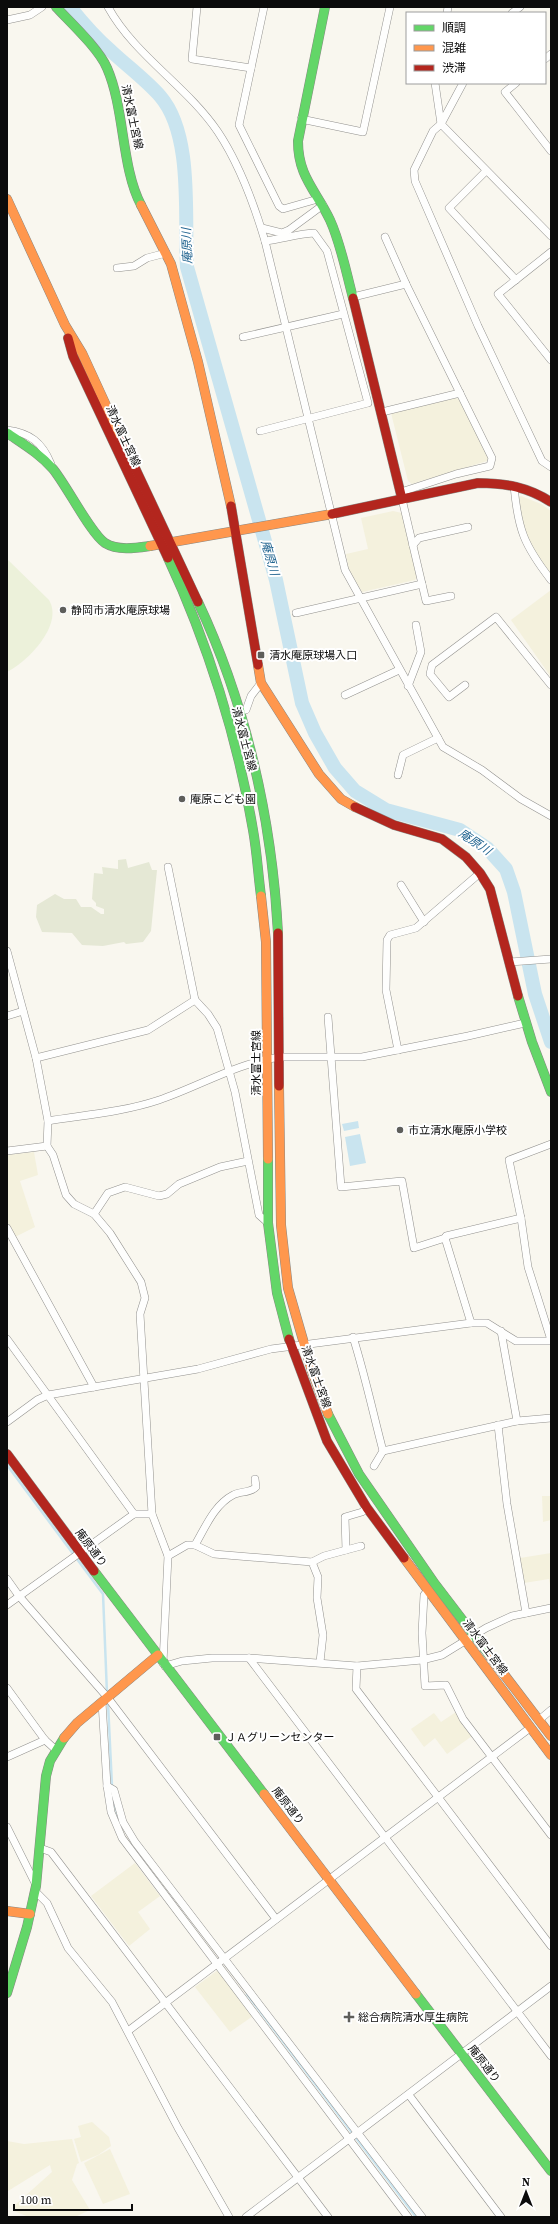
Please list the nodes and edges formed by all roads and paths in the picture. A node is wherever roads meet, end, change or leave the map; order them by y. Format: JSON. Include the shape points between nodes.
{"nodes":[{"id":1,"x":42,"y":7,"type":"edge"},
{"id":2,"x":56,"y":7,"type":"edge"},
{"id":3,"x":108,"y":7,"type":"edge"},
{"id":4,"x":197,"y":7,"type":"edge"},
{"id":5,"x":264,"y":7,"type":"edge"},
{"id":6,"x":325,"y":7,"type":"edge"},
{"id":7,"x":390,"y":7,"type":"edge"},
{"id":8,"x":7,"y":20,"type":"edge"},
{"id":9,"x":251,"y":68,"type":"junction"},
{"id":10,"x":435,"y":84,"type":"edge"},
{"id":11,"x":462,"y":84,"type":"edge"},
{"id":12,"x":515,"y":84,"type":"edge"},
{"id":13,"x":301,"y":119,"type":"junction"},
{"id":14,"x":441,"y":124,"type":"junction"},
{"id":15,"x":551,"y":151,"type":"edge"},
{"id":16,"x":486,"y":171,"type":"junction"},
{"id":17,"x":7,"y":199,"type":"edge"},
{"id":18,"x":321,"y":202,"type":"junction"},
{"id":19,"x":262,"y":228,"type":"junction"},
{"id":20,"x":551,"y":236,"type":"edge"},
{"id":21,"x":385,"y":237,"type":"dead end"},
{"id":22,"x":265,"y":241,"type":"junction"},
{"id":23,"x":551,"y":252,"type":"edge"},
{"id":24,"x":166,"y":253,"type":"junction"},
{"id":25,"x":117,"y":268,"type":"dead end"},
{"id":26,"x":516,"y":280,"type":"junction"},
{"id":27,"x":406,"y":284,"type":"junction"},
{"id":28,"x":353,"y":297,"type":"junction"},
{"id":29,"x":343,"y":314,"type":"junction"},
{"id":30,"x":65,"y":325,"type":"junction"},
{"id":31,"x":286,"y":328,"type":"junction"},
{"id":32,"x":242,"y":337,"type":"dead end"},
{"id":33,"x":551,"y":360,"type":"edge"},
{"id":34,"x":460,"y":393,"type":"junction"},
{"id":35,"x":382,"y":412,"type":"junction"},
{"id":36,"x":308,"y":419,"type":"junction"},
{"id":37,"x":260,"y":431,"type":"dead end"},
{"id":38,"x":7,"y":432,"type":"edge"},
{"id":39,"x":551,"y":467,"type":"edge"},
{"id":40,"x":514,"y":486,"type":"junction"},
{"id":41,"x":402,"y":496,"type":"junction"},
{"id":42,"x":551,"y":502,"type":"edge"},
{"id":43,"x":331,"y":514,"type":"junction"},
{"id":44,"x":468,"y":527,"type":"dead end"},
{"id":45,"x":236,"y":530,"type":"junction"},
{"id":46,"x":172,"y":543,"type":"junction"},
{"id":47,"x":161,"y":545,"type":"junction"},
{"id":48,"x":413,"y":545,"type":"junction"},
{"id":49,"x":551,"y":580,"type":"edge"},
{"id":50,"x":422,"y":584,"type":"junction"},
{"id":51,"x":451,"y":596,"type":"dead end"},
{"id":52,"x":359,"y":598,"type":"junction"},
{"id":53,"x":296,"y":614,"type":"dead end"},
{"id":54,"x":416,"y":625,"type":"dead end"},
{"id":55,"x":399,"y":670,"type":"junction"},
{"id":56,"x":261,"y":683,"type":"junction"},
{"id":57,"x":465,"y":685,"type":"dead end"},
{"id":58,"x":551,"y":685,"type":"edge"},
{"id":59,"x":408,"y":686,"type":"junction"},
{"id":60,"x":346,"y":695,"type":"dead end"},
{"id":61,"x":239,"y":712,"type":"junction"},
{"id":62,"x":438,"y":738,"type":"junction"},
{"id":63,"x":398,"y":775,"type":"dead end"},
{"id":64,"x":551,"y":816,"type":"edge"},
{"id":65,"x":168,"y":867,"type":"dead end"},
{"id":66,"x":480,"y":872,"type":"junction"},
{"id":67,"x":401,"y":886,"type":"dead end"},
{"id":68,"x":424,"y":922,"type":"junction"},
{"id":69,"x":7,"y":951,"type":"edge"},
{"id":70,"x":551,"y":959,"type":"edge"},
{"id":71,"x":510,"y":962,"type":"junction"},
{"id":72,"x":194,"y":1000,"type":"junction"},
{"id":73,"x":23,"y":1011,"type":"junction"},
{"id":74,"x":7,"y":1016,"type":"edge"},
{"id":75,"x":328,"y":1017,"type":"dead end"},
{"id":76,"x":525,"y":1023,"type":"junction"},
{"id":77,"x":398,"y":1050,"type":"junction"},
{"id":78,"x":280,"y":1057,"type":"junction"},
{"id":79,"x":36,"y":1058,"type":"junction"},
{"id":80,"x":268,"y":1058,"type":"junction"},
{"id":81,"x":332,"y":1058,"type":"junction"},
{"id":82,"x":228,"y":1071,"type":"junction"},
{"id":83,"x":551,"y":1092,"type":"edge"},
{"id":84,"x":48,"y":1121,"type":"junction"},
{"id":85,"x":551,"y":1144,"type":"edge"},
{"id":86,"x":48,"y":1146,"type":"junction"},
{"id":87,"x":7,"y":1151,"type":"edge"},
{"id":88,"x":248,"y":1162,"type":"junction"},
{"id":89,"x":94,"y":1214,"type":"junction"},
{"id":90,"x":521,"y":1218,"type":"junction"},
{"id":91,"x":268,"y":1223,"type":"junction"},
{"id":92,"x":7,"y":1228,"type":"edge"},
{"id":93,"x":445,"y":1238,"type":"junction"},
{"id":94,"x":471,"y":1323,"type":"junction"},
{"id":95,"x":501,"y":1331,"type":"junction"},
{"id":96,"x":353,"y":1338,"type":"junction"},
{"id":97,"x":7,"y":1339,"type":"edge"},
{"id":98,"x":551,"y":1340,"type":"edge"},
{"id":99,"x":305,"y":1345,"type":"junction"},
{"id":100,"x":291,"y":1347,"type":"junction"},
{"id":101,"x":144,"y":1379,"type":"junction"},
{"id":102,"x":94,"y":1387,"type":"junction"},
{"id":103,"x":48,"y":1395,"type":"junction"},
{"id":104,"x":551,"y":1418,"type":"edge"},
{"id":105,"x":518,"y":1420,"type":"junction"},
{"id":106,"x":7,"y":1422,"type":"edge"},
{"id":107,"x":498,"y":1425,"type":"junction"},
{"id":108,"x":383,"y":1451,"type":"junction"},
{"id":109,"x":7,"y":1454,"type":"edge"},
{"id":110,"x":374,"y":1466,"type":"dead end"},
{"id":111,"x":255,"y":1479,"type":"dead end"},
{"id":112,"x":367,"y":1508,"type":"junction"},
{"id":113,"x":134,"y":1514,"type":"junction"},
{"id":114,"x":152,"y":1514,"type":"junction"},
{"id":115,"x":195,"y":1545,"type":"junction"},
{"id":116,"x":361,"y":1546,"type":"dead end"},
{"id":117,"x":346,"y":1550,"type":"junction"},
{"id":118,"x":80,"y":1553,"type":"junction"},
{"id":119,"x":168,"y":1556,"type":"junction"},
{"id":120,"x":312,"y":1562,"type":"junction"},
{"id":121,"x":7,"y":1579,"type":"edge"},
{"id":122,"x":427,"y":1591,"type":"junction"},
{"id":123,"x":19,"y":1596,"type":"junction"},
{"id":124,"x":7,"y":1605,"type":"edge"},
{"id":125,"x":551,"y":1608,"type":"edge"},
{"id":126,"x":526,"y":1613,"type":"junction"},
{"id":127,"x":475,"y":1635,"type":"junction"},
{"id":128,"x":465,"y":1641,"type":"junction"},
{"id":129,"x":248,"y":1658,"type":"junction"},
{"id":130,"x":422,"y":1660,"type":"junction"},
{"id":131,"x":162,"y":1662,"type":"junction"},
{"id":132,"x":320,"y":1662,"type":"junction"},
{"id":133,"x":357,"y":1666,"type":"junction"},
{"id":134,"x":7,"y":1688,"type":"edge"},
{"id":135,"x":105,"y":1700,"type":"junction"},
{"id":136,"x":551,"y":1710,"type":"edge"},
{"id":137,"x":539,"y":1720,"type":"junction"},
{"id":138,"x":530,"y":1728,"type":"junction"},
{"id":139,"x":551,"y":1736,"type":"edge"},
{"id":140,"x":45,"y":1740,"type":"junction"},
{"id":141,"x":55,"y":1749,"type":"junction"},
{"id":142,"x":551,"y":1755,"type":"edge"},
{"id":143,"x":491,"y":1756,"type":"junction"},
{"id":144,"x":7,"y":1757,"type":"edge"},
{"id":145,"x":106,"y":1786,"type":"junction"},
{"id":146,"x":437,"y":1797,"type":"junction"},
{"id":147,"x":7,"y":1827,"type":"edge"},
{"id":148,"x":551,"y":1835,"type":"edge"},
{"id":149,"x":385,"y":1836,"type":"junction"},
{"id":150,"x":40,"y":1848,"type":"junction"},
{"id":151,"x":329,"y":1878,"type":"junction"},
{"id":152,"x":35,"y":1888,"type":"junction"},
{"id":153,"x":7,"y":1911,"type":"edge"},
{"id":154,"x":30,"y":1914,"type":"junction"},
{"id":155,"x":276,"y":1920,"type":"junction"},
{"id":156,"x":551,"y":1946,"type":"edge"},
{"id":157,"x":226,"y":1959,"type":"junction"},
{"id":158,"x":218,"y":1965,"type":"junction"},
{"id":159,"x":551,"y":1986,"type":"edge"},
{"id":160,"x":7,"y":1994,"type":"edge"},
{"id":161,"x":166,"y":2004,"type":"junction"},
{"id":162,"x":517,"y":2011,"type":"junction"},
{"id":163,"x":128,"y":2031,"type":"junction"},
{"id":164,"x":461,"y":2054,"type":"junction"},
{"id":165,"x":551,"y":2056,"type":"edge"},
{"id":166,"x":408,"y":2095,"type":"junction"},
{"id":167,"x":358,"y":2134,"type":"junction"},
{"id":168,"x":349,"y":2141,"type":"junction"},
{"id":169,"x":548,"y":2161,"type":"edge"},
{"id":170,"x":551,"y":2171,"type":"edge"},
{"id":171,"x":299,"y":2178,"type":"junction"},
{"id":172,"x":230,"y":2217,"type":"edge"},
{"id":173,"x":246,"y":2217,"type":"edge"},
{"id":174,"x":328,"y":2217,"type":"edge"},
{"id":175,"x":408,"y":2217,"type":"edge"},
{"id":176,"x":422,"y":2217,"type":"edge"},
{"id":177,"x":501,"y":2217,"type":"edge"}],
"edges":[{"from":1,"to":8,"type":"street","via":[[30,15]]},
{"from":2,"to":24,"type":"main road","name":"清水富士宮線","via":[[107,66],[133,184]]},
{"from":3,"to":19,"type":"street","via":[[129,37],[218,132],[253,201]]},
{"from":4,"to":9,"type":"street","via":[[192,59]]},
{"from":5,"to":9,"type":"street"},
{"from":6,"to":13,"type":"main road"},
{"from":7,"to":13,"type":"street","via":[[363,132]]},
{"from":9,"to":18,"type":"street","via":[[239,125],[279,206],[283,209]]},
{"from":10,"to":14,"type":"street"},
{"from":11,"to":14,"type":"street"},
{"from":12,"to":15,"type":"street","via":[[505,92]]},
{"from":13,"to":18,"type":"main road","via":[[299,163]]},
{"from":14,"to":16,"type":"street"},
{"from":14,"to":39,"type":"street","via":[[433,131],[414,170],[416,181],[484,340],[542,461]]},
{"from":16,"to":20,"type":"street"},
{"from":16,"to":26,"type":"street","via":[[449,208]]},
{"from":17,"to":30,"type":"main road","name":"清水富士宮線"},
{"from":18,"to":19,"type":"street","via":[[289,230],[282,232]]},
{"from":18,"to":28,"type":"main road","via":[[335,230]]},
{"from":19,"to":22,"type":"street"},
{"from":21,"to":27,"type":"street"},
{"from":22,"to":29,"type":"street","via":[[290,238],[296,234],[314,234],[327,251]]},
{"from":22,"to":31,"type":"street"},
{"from":23,"to":26,"type":"street"},
{"from":24,"to":25,"type":"street","via":[[147,258],[134,266]]},
{"from":24,"to":45,"type":"main road","name":"清水富士宮線","via":[[198,362]]},
{"from":26,"to":33,"type":"street","via":[[498,294]]},
{"from":27,"to":28,"type":"street"},
{"from":27,"to":34,"type":"street"},
{"from":28,"to":35,"type":"main road"},
{"from":29,"to":31,"type":"street"},
{"from":29,"to":36,"type":"street","via":[[368,403]]},
{"from":30,"to":46,"type":"main road","name":"清水富士宮線","via":[[82,353]]},
{"from":30,"to":47,"type":"main road","name":"清水富士宮線","via":[[73,356]]},
{"from":31,"to":32,"type":"street"},
{"from":31,"to":36,"type":"street"},
{"from":34,"to":35,"type":"street"},
{"from":34,"to":41,"type":"street","via":[[492,458],[490,466],[456,474]]},
{"from":35,"to":41,"type":"main road"},
{"from":36,"to":37,"type":"street"},
{"from":36,"to":43,"type":"street"},
{"from":38,"to":47,"type":"main road","via":[[52,468],[96,535],[106,544],[128,549]]},
{"from":40,"to":41,"type":"main road","via":[[482,482]]},
{"from":40,"to":42,"type":"main road","via":[[534,492]]},
{"from":40,"to":49,"type":"street","via":[[522,532],[529,549]]},
{"from":41,"to":43,"type":"main road"},
{"from":41,"to":48,"type":"street"},
{"from":43,"to":45,"type":"main road"},
{"from":43,"to":52,"type":"street","via":[[346,570]]},
{"from":44,"to":48,"type":"street","via":[[419,538]]},
{"from":45,"to":46,"type":"main road"},
{"from":45,"to":56,"type":"main road","name":"清水富士宮線"},
{"from":46,"to":47,"type":"main road"},
{"from":46,"to":61,"type":"main road","name":"清水富士宮線","via":[[216,642]]},
{"from":47,"to":80,"type":"main road","name":"清水富士宮線","via":[[186,601],[217,686],[235,747],[253,831],[266,942]]},
{"from":48,"to":50,"type":"street"},
{"from":50,"to":51,"type":"street","via":[[426,601]]},
{"from":50,"to":52,"type":"street"},
{"from":52,"to":53,"type":"street"},
{"from":52,"to":55,"type":"street"},
{"from":54,"to":59,"type":"street","via":[[421,652]]},
{"from":55,"to":59,"type":"street"},
{"from":55,"to":60,"type":"street"},
{"from":56,"to":61,"type":"street","via":[[251,696],[246,710]]},
{"from":56,"to":66,"type":"main road","name":"清水富士宮線","via":[[319,774],[341,799],[394,825],[442,839],[457,848]]},
{"from":57,"to":58,"type":"street","via":[[449,698],[430,674],[432,665],[496,617]]},
{"from":59,"to":62,"type":"street"},
{"from":61,"to":78,"type":"main road","name":"清水富士宮線","via":[[254,766],[272,859],[280,965]]},
{"from":62,"to":63,"type":"street","via":[[403,755]]},
{"from":62,"to":64,"type":"street","via":[[444,748]]},
{"from":65,"to":72,"type":"street"},
{"from":66,"to":68,"type":"street"},
{"from":66,"to":71,"type":"main road","name":"清水富士宮線","via":[[490,889]]},
{"from":67,"to":68,"type":"street"},
{"from":68,"to":77,"type":"street","via":[[416,928],[390,935],[387,940],[386,990]]},
{"from":69,"to":73,"type":"street"},
{"from":70,"to":71,"type":"street"},
{"from":71,"to":76,"type":"main road","name":"清水富士宮線"},
{"from":72,"to":79,"type":"street","via":[[148,1030]]},
{"from":72,"to":82,"type":"street","via":[[217,1028]]},
{"from":73,"to":74,"type":"street"},
{"from":73,"to":79,"type":"street"},
{"from":75,"to":81,"type":"street"},
{"from":76,"to":77,"type":"street"},
{"from":76,"to":83,"type":"main road","name":"清水富士宮線"},
{"from":77,"to":81,"type":"street","via":[[362,1057]]},
{"from":78,"to":80,"type":"street"},
{"from":78,"to":81,"type":"street"},
{"from":78,"to":99,"type":"main road","name":"清水富士宮線","via":[[281,1225],[288,1288]]},
{"from":79,"to":84,"type":"street"},
{"from":80,"to":82,"type":"street"},
{"from":80,"to":91,"type":"main road","name":"清水富士宮線"},
{"from":81,"to":93,"type":"street","via":[[342,1187],[402,1181],[414,1248]]},
{"from":82,"to":84,"type":"street","via":[[138,1107]]},
{"from":82,"to":88,"type":"street","via":[[235,1092]]},
{"from":84,"to":86,"type":"street"},
{"from":85,"to":90,"type":"street","via":[[509,1160]]},
{"from":86,"to":87,"type":"street"},
{"from":86,"to":89,"type":"street","via":[[66,1195],[74,1204]]},
{"from":88,"to":89,"type":"street","via":[[220,1167],[179,1184],[167,1194],[159,1196],[125,1187],[108,1193]]},
{"from":88,"to":91,"type":"street","via":[[259,1215]]},
{"from":89,"to":101,"type":"street","via":[[110,1233],[141,1282],[145,1298],[140,1314]]},
{"from":90,"to":93,"type":"street"},
{"from":90,"to":98,"type":"street","via":[[528,1267]]},
{"from":91,"to":100,"type":"main road","name":"清水富士宮線","via":[[276,1294]]},
{"from":92,"to":102,"type":"street"},
{"from":93,"to":94,"type":"street"},
{"from":94,"to":95,"type":"street","via":[[487,1323]]},
{"from":94,"to":96,"type":"street"},
{"from":95,"to":98,"type":"street","via":[[516,1341]]},
{"from":95,"to":105,"type":"street"},
{"from":96,"to":99,"type":"street"},
{"from":96,"to":108,"type":"street"},
{"from":97,"to":103,"type":"street"},
{"from":99,"to":100,"type":"street"},
{"from":99,"to":127,"type":"main road","name":"清水富士宮線","via":[[329,1415],[359,1474],[435,1584]]},
{"from":100,"to":101,"type":"street","via":[[271,1349],[198,1369]]},
{"from":100,"to":112,"type":"main road","name":"清水富士宮線","via":[[328,1441]]},
{"from":101,"to":102,"type":"street"},
{"from":101,"to":114,"type":"street"},
{"from":102,"to":103,"type":"street"},
{"from":103,"to":106,"type":"street"},
{"from":103,"to":113,"type":"street"},
{"from":104,"to":105,"type":"street"},
{"from":105,"to":107,"type":"street"},
{"from":107,"to":108,"type":"street"},
{"from":107,"to":126,"type":"street"},
{"from":108,"to":110,"type":"street"},
{"from":109,"to":118,"type":"main road","name":"庵原通り"},
{"from":111,"to":115,"type":"street","via":[[254,1490],[232,1495],[216,1509]]},
{"from":112,"to":117,"type":"street","via":[[345,1517]]},
{"from":112,"to":122,"type":"main road","name":"清水富士宮線"},
{"from":113,"to":114,"type":"street"},
{"from":113,"to":118,"type":"street"},
{"from":114,"to":119,"type":"street"},
{"from":115,"to":119,"type":"street","via":[[187,1546]]},
{"from":115,"to":120,"type":"street","via":[[214,1554]]},
{"from":116,"to":117,"type":"street"},
{"from":117,"to":120,"type":"street"},
{"from":118,"to":123,"type":"street"},
{"from":118,"to":131,"type":"main road","name":"庵原通り"},
{"from":119,"to":131,"type":"street"},
{"from":120,"to":132,"type":"street","via":[[318,1577],[317,1598],[323,1634]]},
{"from":121,"to":123,"type":"street"},
{"from":122,"to":128,"type":"main road","name":"清水富士宮線"},
{"from":122,"to":130,"type":"street","via":[[424,1594]]},
{"from":123,"to":124,"type":"street"},
{"from":123,"to":135,"type":"street"},
{"from":125,"to":126,"type":"street"},
{"from":126,"to":127,"type":"street","via":[[512,1616]]},
{"from":127,"to":128,"type":"street"},
{"from":127,"to":137,"type":"main road","name":"清水富士宮線"},
{"from":128,"to":130,"type":"street","via":[[442,1656]]},
{"from":128,"to":138,"type":"main road","name":"清水富士宮線"},
{"from":129,"to":131,"type":"street"},
{"from":129,"to":132,"type":"street"},
{"from":129,"to":149,"type":"street"},
{"from":130,"to":133,"type":"street"},
{"from":130,"to":143,"type":"street","via":[[425,1686],[446,1685],[463,1719]]},
{"from":131,"to":135,"type":"main road"},
{"from":131,"to":151,"type":"main road","name":"庵原通り"},
{"from":132,"to":133,"type":"street"},
{"from":133,"to":146,"type":"street","via":[[356,1689]]},
{"from":134,"to":140,"type":"street"},
{"from":135,"to":141,"type":"main road","via":[[77,1721]]},
{"from":135,"to":145,"type":"street"},
{"from":135,"to":155,"type":"street"},
{"from":136,"to":137,"type":"street"},
{"from":137,"to":139,"type":"main road","name":"清水富士宮線"},
{"from":138,"to":142,"type":"main road","name":"清水富士宮線"},
{"from":138,"to":143,"type":"street"},
{"from":140,"to":141,"type":"street"},
{"from":140,"to":144,"type":"street"},
{"from":141,"to":150,"type":"main road","via":[[47,1775]]},
{"from":143,"to":146,"type":"street"},
{"from":143,"to":148,"type":"street"},
{"from":145,"to":157,"type":"street","via":[[114,1790],[123,1822],[135,1842]]},
{"from":145,"to":158,"type":"street","via":[[111,1812],[122,1838]]},
{"from":146,"to":149,"type":"street"},
{"from":146,"to":156,"type":"street"},
{"from":147,"to":152,"type":"street"},
{"from":149,"to":151,"type":"street"},
{"from":149,"to":162,"type":"street"},
{"from":150,"to":152,"type":"main road"},
{"from":150,"to":161,"type":"street","via":[[51,1852]]},
{"from":151,"to":155,"type":"street"},
{"from":151,"to":164,"type":"main road","name":"庵原通り"},
{"from":152,"to":154,"type":"main road"},
{"from":152,"to":163,"type":"street","via":[[47,1903],[68,1948],[103,1989]]},
{"from":153,"to":154,"type":"main road"},
{"from":154,"to":160,"type":"main road"},
{"from":155,"to":157,"type":"street"},
{"from":157,"to":158,"type":"street"},
{"from":157,"to":167,"type":"street"},
{"from":158,"to":161,"type":"street"},
{"from":158,"to":168,"type":"street"},
{"from":159,"to":162,"type":"street"},
{"from":161,"to":163,"type":"street"},
{"from":161,"to":171,"type":"street"},
{"from":162,"to":164,"type":"street"},
{"from":162,"to":165,"type":"street"},
{"from":163,"to":172,"type":"street","via":[[178,2128]]},
{"from":164,"to":166,"type":"street"},
{"from":164,"to":169,"type":"main road","name":"庵原通り"},
{"from":166,"to":167,"type":"street"},
{"from":166,"to":177,"type":"street"},
{"from":167,"to":168,"type":"street"},
{"from":167,"to":176,"type":"street"},
{"from":168,"to":171,"type":"street"},
{"from":168,"to":175,"type":"street"},
{"from":169,"to":170,"type":"main road","name":"庵原通り"},
{"from":171,"to":173,"type":"street"},
{"from":171,"to":174,"type":"street"}]}
